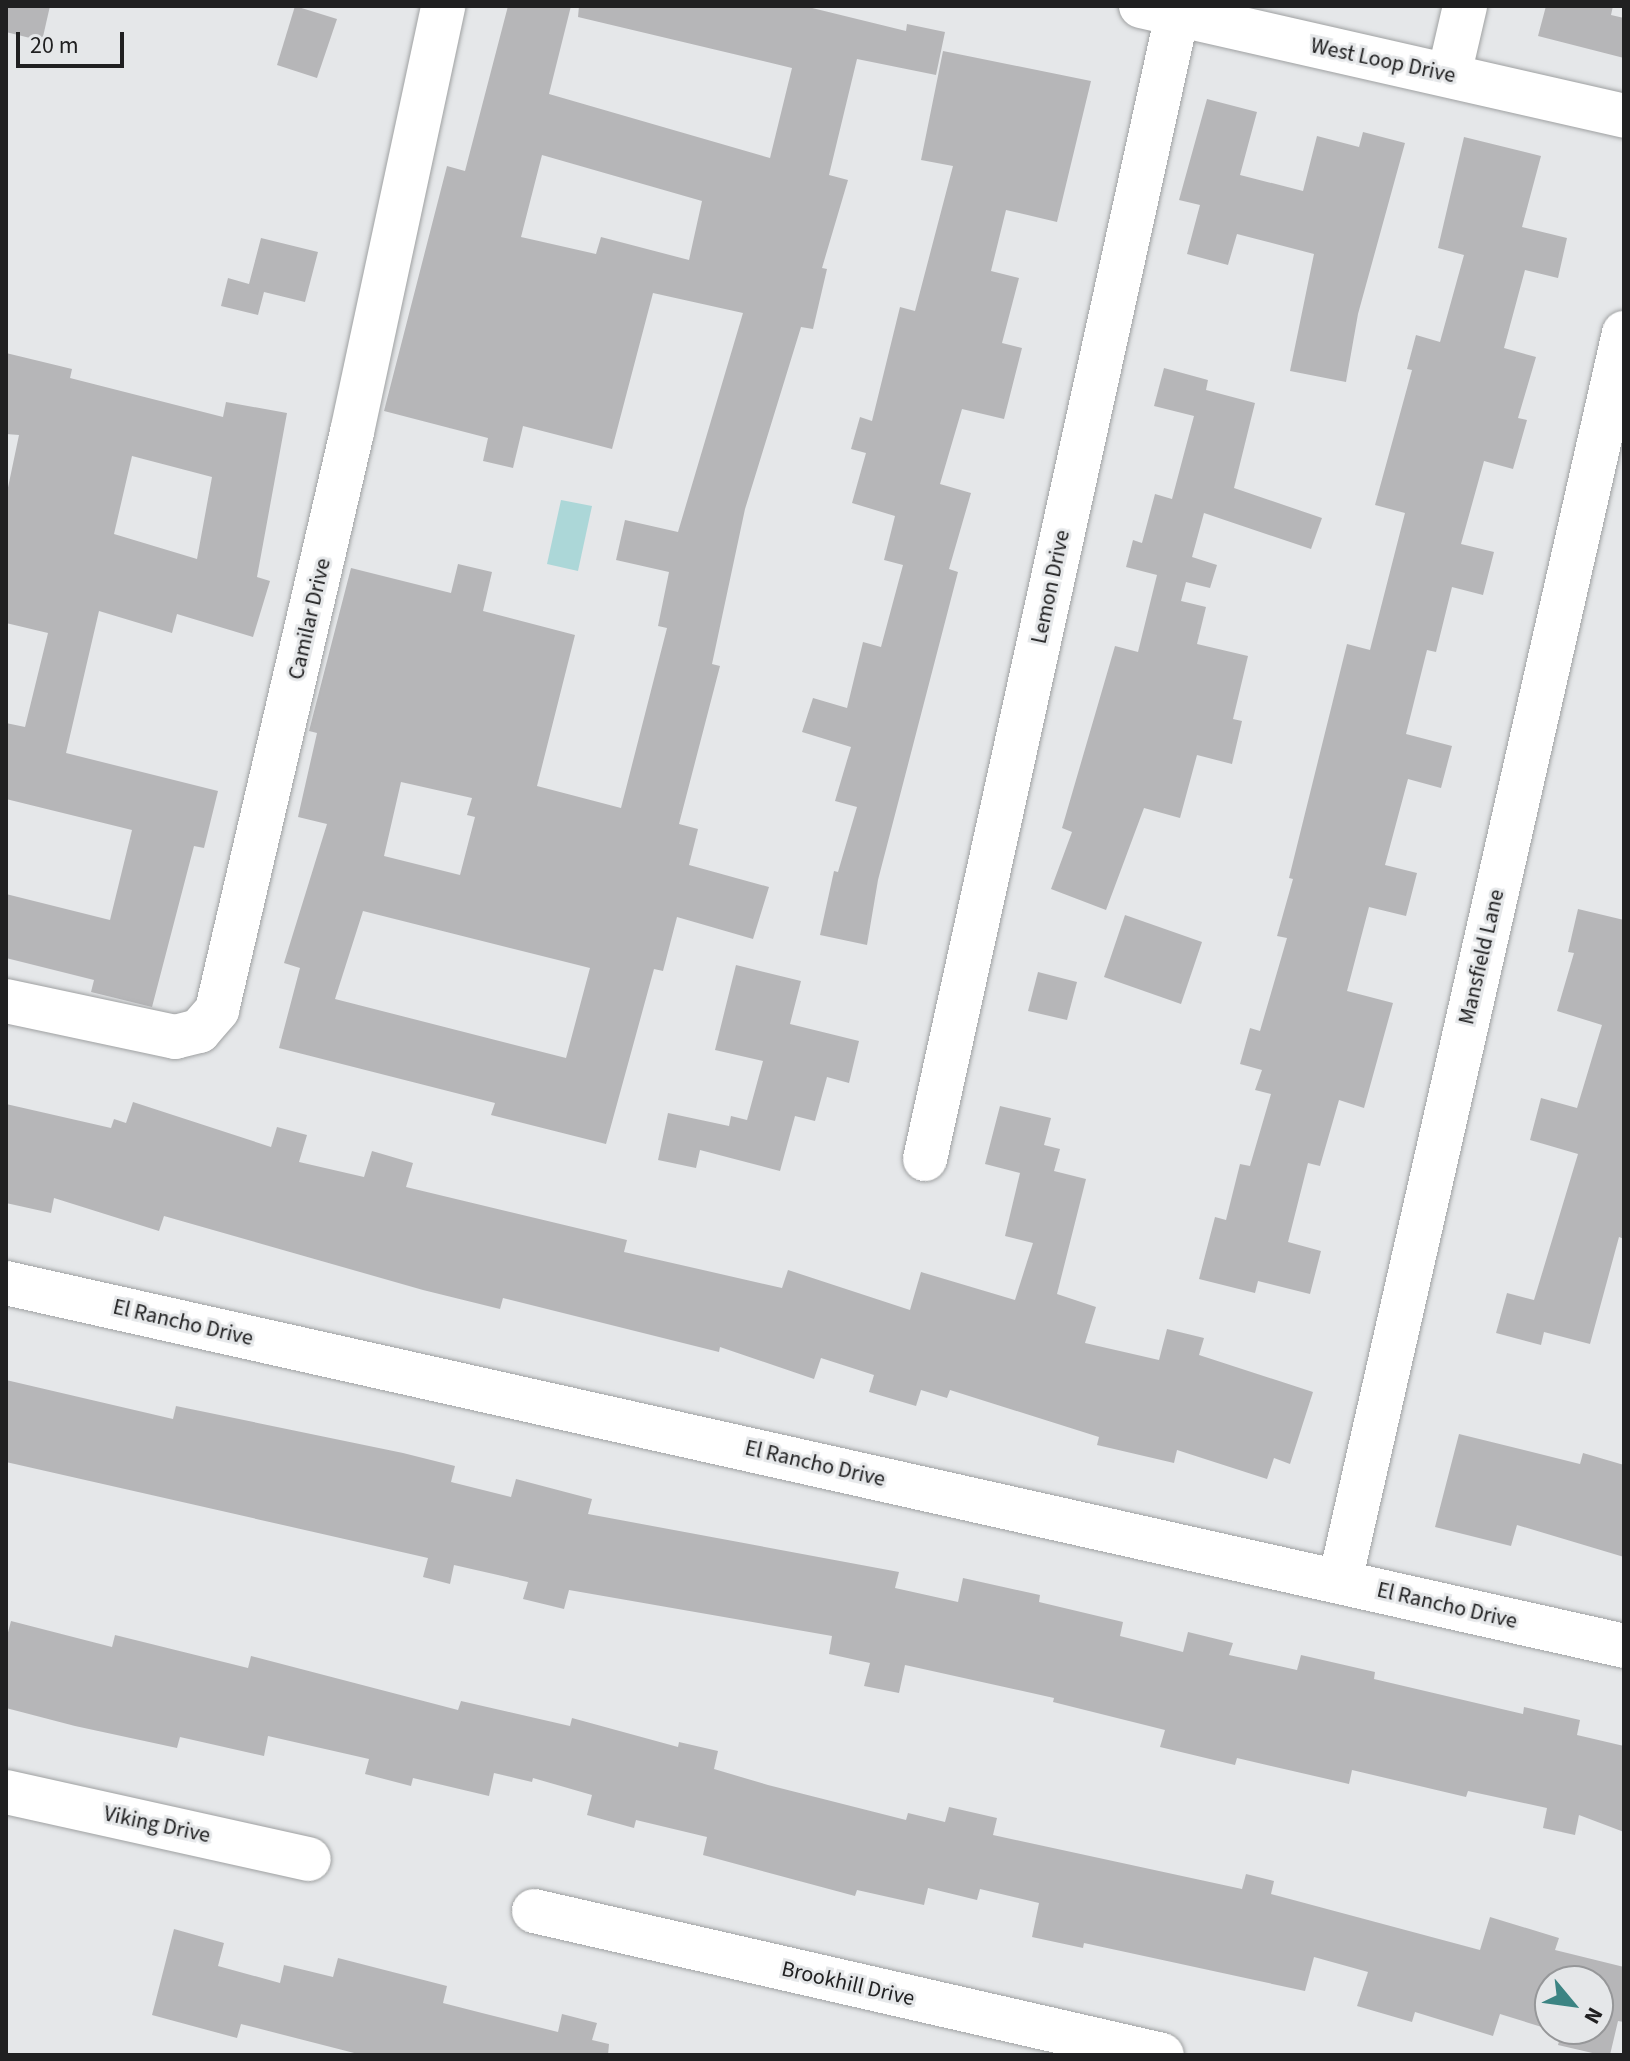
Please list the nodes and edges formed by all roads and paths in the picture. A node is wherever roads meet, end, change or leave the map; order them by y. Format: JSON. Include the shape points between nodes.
{"nodes":[{"id":1,"x":443,"y":6,"type":"edge"},
{"id":2,"x":1465,"y":6,"type":"edge"},
{"id":3,"x":1159,"y":11,"type":"edge"},
{"id":4,"x":1449,"y":75,"type":"junction"},
{"id":5,"x":1624,"y":116,"type":"edge"},
{"id":6,"x":1624,"y":333,"type":"edge"},
{"id":7,"x":6,"y":1001,"type":"edge"},
{"id":8,"x":925,"y":1159,"type":"dead end"},
{"id":9,"x":6,"y":1283,"type":"edge"},
{"id":10,"x":1340,"y":1581,"type":"junction"},
{"id":11,"x":1624,"y":1646,"type":"edge"},
{"id":12,"x":6,"y":1792,"type":"edge"},
{"id":13,"x":309,"y":1859,"type":"dead end"},
{"id":14,"x":534,"y":1911,"type":"dead end"},
{"id":15,"x":1020,"y":2040,"type":"edge"},
{"id":16,"x":1162,"y":2055,"type":"edge"}],
"edges":[{"from":1,"to":7,"type":"street","name":"Camilar Drive","via":[[352,432],[217,1010],[199,1031],[175,1037]]},
{"from":2,"to":4,"type":"street"},
{"from":3,"to":4,"type":"street","name":"West Loop Drive"},
{"from":3,"to":8,"type":"street","name":"Lemon Drive"},
{"from":4,"to":5,"type":"street","name":"West Loop Drive"},
{"from":6,"to":10,"type":"street","name":"Mansfield Lane"},
{"from":9,"to":10,"type":"street","name":"El Rancho Drive"},
{"from":10,"to":11,"type":"street","name":"El Rancho Drive"},
{"from":12,"to":13,"type":"street","name":"Viking Drive"},
{"from":14,"to":15,"type":"street","name":"Brookhill Drive"},
{"from":15,"to":16,"type":"street","name":"Brookhill Drive"}]}
